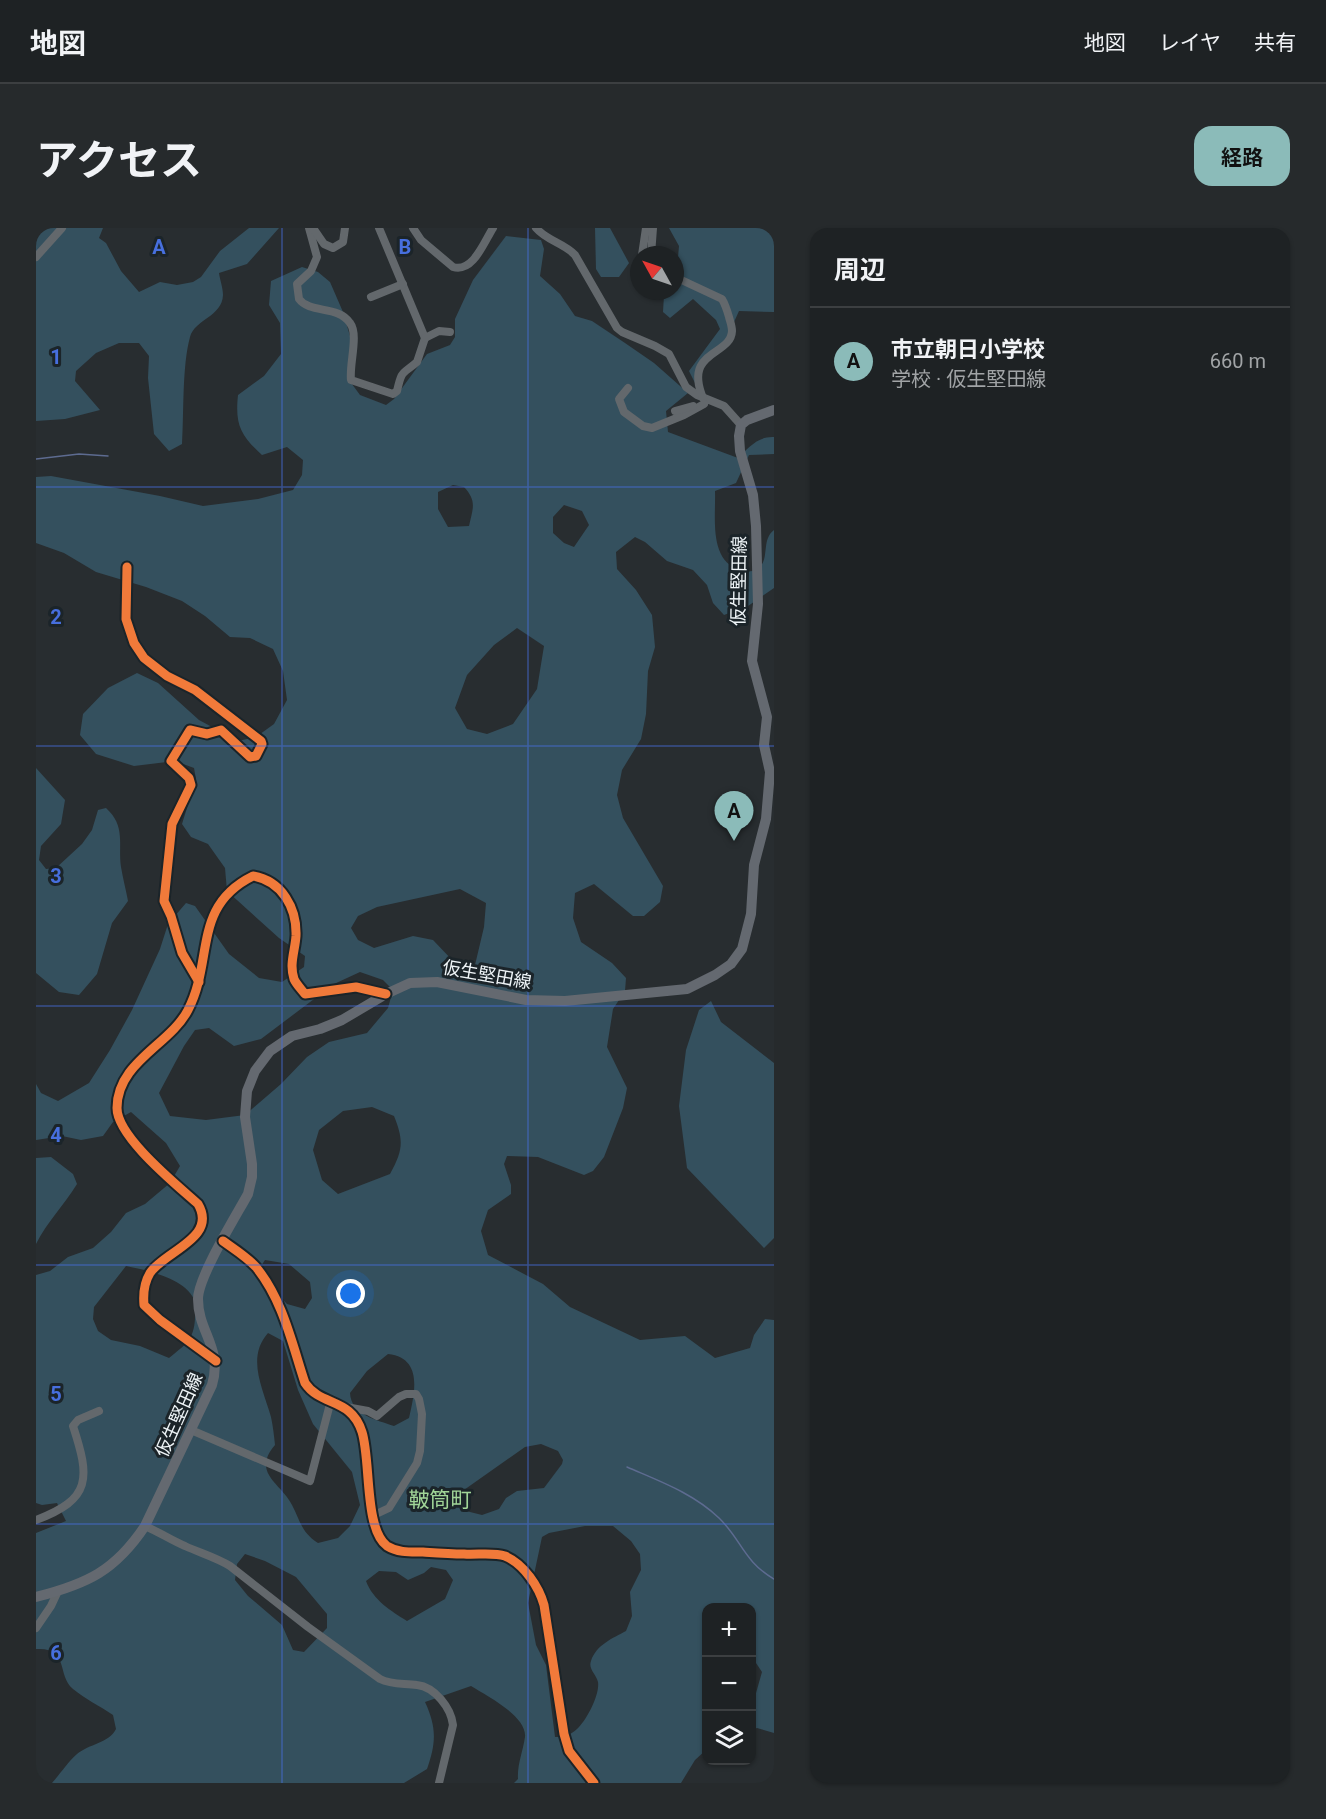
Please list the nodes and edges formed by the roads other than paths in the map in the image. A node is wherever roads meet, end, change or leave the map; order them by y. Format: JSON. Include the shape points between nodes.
{"nodes":[{"id":1,"x":62,"y":228,"type":"edge"},
{"id":2,"x":311,"y":228,"type":"edge"},
{"id":3,"x":345,"y":228,"type":"edge"},
{"id":4,"x":379,"y":228,"type":"edge"},
{"id":5,"x":413,"y":228,"type":"edge"},
{"id":6,"x":493,"y":228,"type":"edge"},
{"id":7,"x":536,"y":228,"type":"edge"},
{"id":8,"x":646,"y":228,"type":"edge"},
{"id":9,"x":653,"y":228,"type":"edge"},
{"id":10,"x":643,"y":246,"type":"edge"},
{"id":11,"x":652,"y":246,"type":"edge"},
{"id":12,"x":36,"y":257,"type":"edge"},
{"id":13,"x":684,"y":281,"type":"edge"},
{"id":14,"x":403,"y":284,"type":"junction"},
{"id":15,"x":371,"y":297,"type":"dead end"},
{"id":16,"x":450,"y":332,"type":"dead end"},
{"id":17,"x":425,"y":338,"type":"junction"},
{"id":18,"x":628,"y":388,"type":"dead end"},
{"id":19,"x":706,"y":401,"type":"junction"},
{"id":20,"x":774,"y":410,"type":"edge"},
{"id":21,"x":675,"y":411,"type":"dead end"},
{"id":22,"x":741,"y":425,"type":"junction"},
{"id":23,"x":127,"y":567,"type":"dead end"},
{"id":24,"x":200,"y":982,"type":"junction"},
{"id":25,"x":386,"y":994,"type":"junction"},
{"id":26,"x":223,"y":1241,"type":"junction"},
{"id":27,"x":216,"y":1361,"type":"junction"},
{"id":28,"x":331,"y":1400,"type":"junction"},
{"id":29,"x":345,"y":1407,"type":"junction"},
{"id":30,"x":99,"y":1411,"type":"dead end"},
{"id":31,"x":191,"y":1430,"type":"junction"},
{"id":32,"x":372,"y":1516,"type":"junction"},
{"id":33,"x":36,"y":1520,"type":"edge"},
{"id":34,"x":145,"y":1526,"type":"junction"},
{"id":35,"x":58,"y":1591,"type":"junction"},
{"id":36,"x":36,"y":1597,"type":"edge"},
{"id":37,"x":36,"y":1628,"type":"edge"},
{"id":38,"x":439,"y":1783,"type":"edge"},
{"id":39,"x":594,"y":1783,"type":"edge"}],
"edges":[{"from":1,"to":12,"type":"street"},
{"from":2,"to":3,"type":"street","via":[[324,244],[333,248],[343,242]]},
{"from":2,"to":17,"type":"street","via":[[317,257],[311,271],[297,284],[298,294],[302,303],[334,312],[350,322],[354,331],[350,378],[353,381],[395,393],[404,371],[417,362]]},
{"from":4,"to":14,"type":"street"},
{"from":5,"to":6,"type":"street","via":[[421,240],[461,269],[471,263]]},
{"from":7,"to":19,"type":"street","via":[[574,255],[616,328],[669,354],[686,387]]},
{"from":8,"to":10,"type":"street"},
{"from":9,"to":11,"type":"street"},
{"from":13,"to":19,"type":"street","via":[[722,299],[732,332],[700,369],[698,383]]},
{"from":14,"to":15,"type":"street"},
{"from":14,"to":17,"type":"street"},
{"from":16,"to":17,"type":"street","via":[[439,331]]},
{"from":18,"to":19,"type":"street","via":[[619,399],[622,409],[648,427],[659,426]]},
{"from":19,"to":21,"type":"street"},
{"from":19,"to":22,"type":"street","via":[[724,406]]},
{"from":20,"to":22,"type":"main road","via":[[751,417]]},
{"from":22,"to":25,"type":"main road","name":"仮生堅田線","via":[[739,447],[753,495],[758,543],[758,604],[752,661],[767,717],[764,744],[770,772],[766,819],[754,865],[751,914],[742,949],[731,964],[687,989],[565,1001],[526,1000],[437,982],[410,982]]},
{"from":23,"to":24,"type":"street","via":[[126,619],[134,643],[144,657],[167,676],[195,690],[262,744],[256,756],[250,757],[221,730],[207,734],[190,730],[171,761],[191,785],[172,824],[164,902],[182,953]]},
{"from":24,"to":25,"type":"street","via":[[210,922],[217,908],[234,888],[253,876],[265,878],[280,890],[293,911],[296,932],[291,960],[294,980],[305,994],[356,987]]},
{"from":24,"to":27,"type":"street","via":[[183,1020],[131,1070],[117,1110],[133,1140],[202,1211],[201,1229],[150,1274],[144,1305]]},
{"from":25,"to":26,"type":"main road","name":"仮生堅田線","via":[[342,1020],[292,1036],[270,1051],[255,1071],[245,1103],[252,1178],[248,1194]]},
{"from":26,"to":27,"type":"main road","name":"仮生堅田線","via":[[201,1282],[198,1299]]},
{"from":26,"to":28,"type":"main road","via":[[257,1268],[279,1306],[305,1383],[310,1390]]},
{"from":27,"to":31,"type":"main road","name":"仮生堅田線","via":[[212,1385]]},
{"from":28,"to":29,"type":"main road"},
{"from":28,"to":31,"type":"street","via":[[310,1482]]},
{"from":29,"to":32,"type":"main road","via":[[362,1433]]},
{"from":29,"to":32,"type":"street","via":[[377,1416],[406,1394],[416,1394],[419,1399],[422,1436],[417,1463],[389,1508]]},
{"from":30,"to":33,"type":"street","via":[[73,1426],[84,1469],[83,1487],[71,1504]]},
{"from":31,"to":34,"type":"main road","name":"仮生堅田線"},
{"from":32,"to":39,"type":"main road","via":[[380,1537],[395,1549],[503,1556],[523,1570],[541,1593],[567,1743]]},
{"from":34,"to":35,"type":"main road","name":"仮生堅田線","via":[[105,1571]]},
{"from":34,"to":38,"type":"street","via":[[230,1566],[380,1678],[389,1683],[418,1685],[433,1693],[447,1706],[453,1725]]},
{"from":35,"to":36,"type":"main road","name":"仮生堅田線"},
{"from":35,"to":37,"type":"street"}]}
